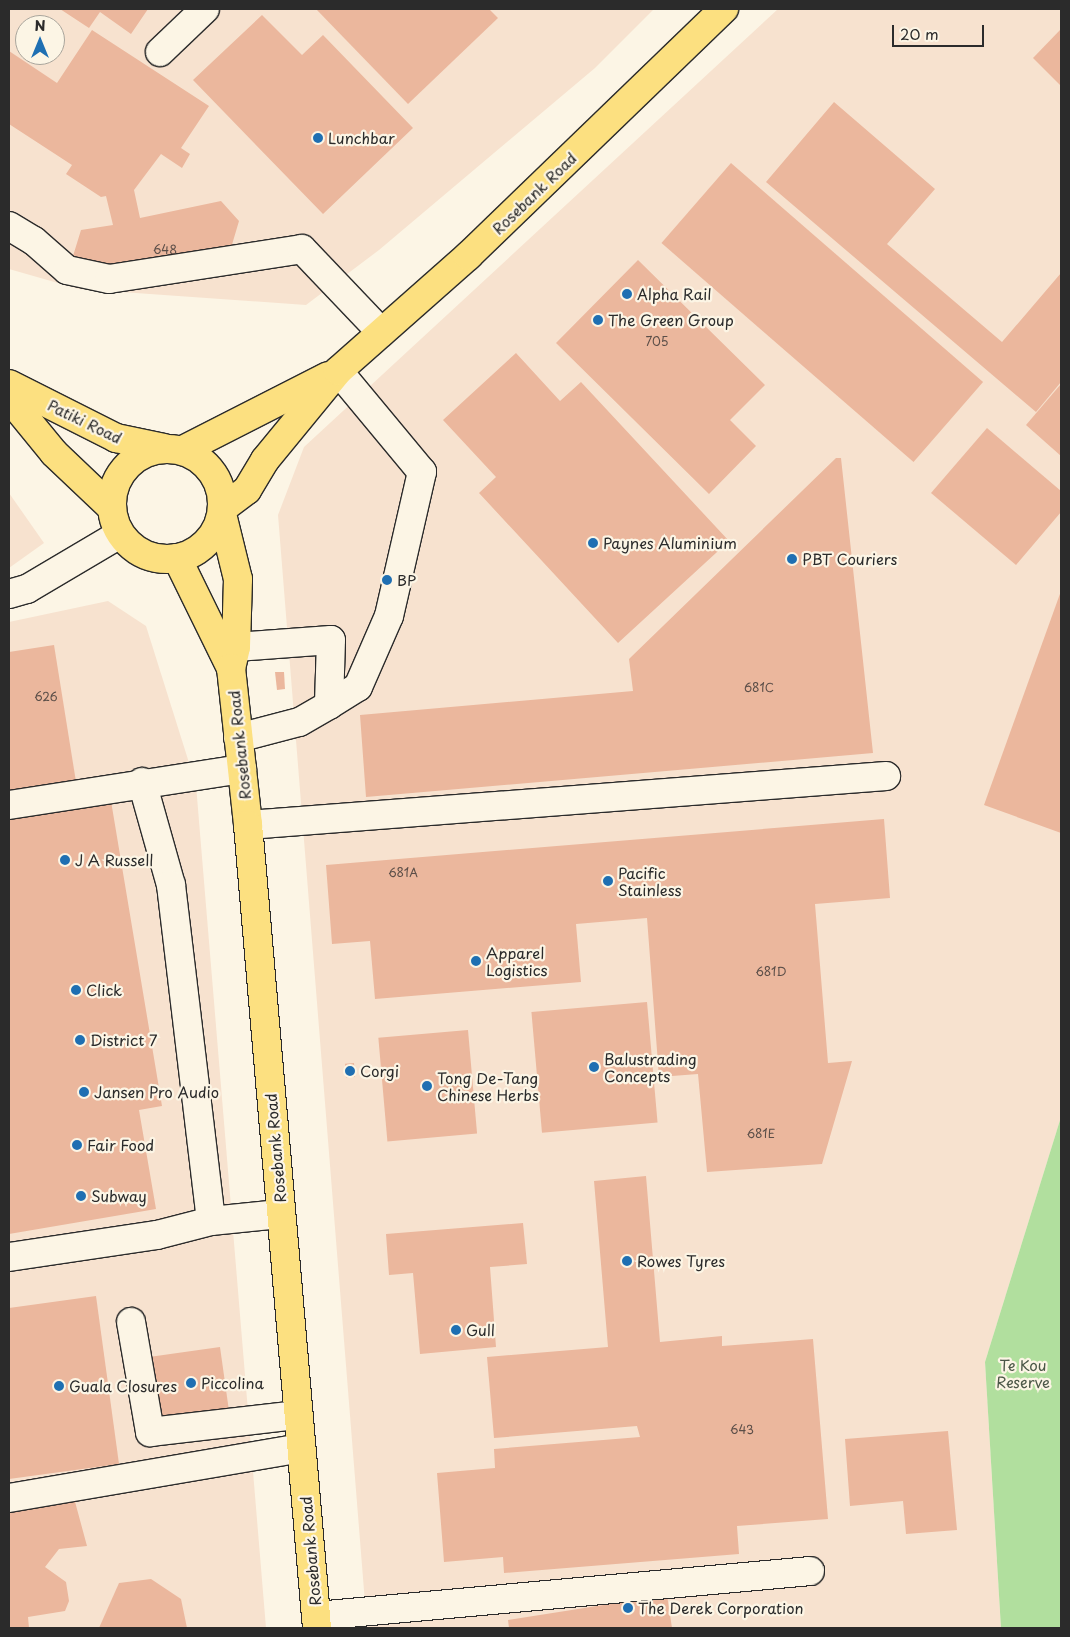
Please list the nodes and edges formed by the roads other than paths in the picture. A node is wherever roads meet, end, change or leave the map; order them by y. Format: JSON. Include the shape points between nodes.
{"nodes":[{"id":1,"x":205,"y":9,"type":"edge"},
{"id":2,"x":724,"y":9,"type":"edge"},
{"id":3,"x":160,"y":52,"type":"dead end"},
{"id":4,"x":9,"y":226,"type":"edge"},
{"id":5,"x":381,"y":332,"type":"junction"},
{"id":6,"x":338,"y":371,"type":"junction"},
{"id":7,"x":9,"y":384,"type":"edge"},
{"id":8,"x":9,"y":398,"type":"edge"},
{"id":9,"x":174,"y":449,"type":"junction"},
{"id":10,"x":112,"y":508,"type":"junction"},
{"id":11,"x":222,"y":511,"type":"junction"},
{"id":12,"x":120,"y":534,"type":"junction"},
{"id":13,"x":177,"y":558,"type":"junction"},
{"id":14,"x":9,"y":594,"type":"edge"},
{"id":15,"x":234,"y":657,"type":"junction"},
{"id":16,"x":329,"y":705,"type":"junction"},
{"id":17,"x":238,"y":738,"type":"junction"},
{"id":18,"x":242,"y":769,"type":"junction"},
{"id":19,"x":886,"y":776,"type":"dead end"},
{"id":20,"x":142,"y":782,"type":"junction"},
{"id":21,"x":9,"y":806,"type":"edge"},
{"id":22,"x":248,"y":826,"type":"junction"},
{"id":23,"x":280,"y":1214,"type":"junction"},
{"id":24,"x":211,"y":1221,"type":"junction"},
{"id":25,"x":9,"y":1258,"type":"edge"},
{"id":26,"x":131,"y":1322,"type":"dead end"},
{"id":27,"x":298,"y":1416,"type":"junction"},
{"id":28,"x":301,"y":1448,"type":"junction"},
{"id":29,"x":9,"y":1498,"type":"edge"},
{"id":30,"x":810,"y":1571,"type":"dead end"},
{"id":31,"x":316,"y":1622,"type":"edge"}],
"edges":[{"from":1,"to":3,"type":"lane"},
{"from":2,"to":5,"type":"main road","name":"Rosebank Road","via":[[563,166]]},
{"from":4,"to":5,"type":"lane","via":[[34,241],[67,270],[110,279],[302,249]]},
{"from":5,"to":6,"type":"main road","name":"Rosebank Road"},
{"from":6,"to":9,"type":"main road","name":"Rosebank Road"},
{"from":6,"to":11,"type":"main road","name":"Rosebank Road","via":[[265,460],[247,490]]},
{"from":6,"to":16,"type":"lane","via":[[422,472],[389,616],[358,687]]},
{"from":7,"to":9,"type":"main road","name":"Patiki Road","via":[[116,438]]},
{"from":8,"to":10,"type":"main road","name":"Patiki Road","via":[[54,453]]},
{"from":9,"to":10,"type":"main road","via":[[132,460],[120,474]]},
{"from":9,"to":11,"type":"main road","via":[[202,460],[216,477]]},
{"from":10,"to":12,"type":"main road"},
{"from":11,"to":13,"type":"main road","via":[[213,535],[197,550]]},
{"from":11,"to":15,"type":"main road","name":"Rosebank Road","via":[[238,579]]},
{"from":12,"to":13,"type":"main road","via":[[149,556]]},
{"from":12,"to":14,"type":"lane","via":[[26,589]]},
{"from":13,"to":15,"type":"main road","name":"Rosebank Road"},
{"from":15,"to":16,"type":"lane","via":[[331,640]]},
{"from":15,"to":17,"type":"main road","name":"Rosebank Road"},
{"from":16,"to":17,"type":"lane","via":[[300,722]]},
{"from":17,"to":18,"type":"main road","name":"Rosebank Road"},
{"from":18,"to":20,"type":"lane"},
{"from":18,"to":22,"type":"main road","name":"Rosebank Road"},
{"from":19,"to":22,"type":"lane"},
{"from":20,"to":21,"type":"lane"},
{"from":20,"to":24,"type":"lane","via":[[171,885]]},
{"from":22,"to":23,"type":"main road","name":"Rosebank Road"},
{"from":23,"to":24,"type":"lane"},
{"from":23,"to":27,"type":"main road","name":"Rosebank Road"},
{"from":24,"to":25,"type":"lane","via":[[157,1235]]},
{"from":26,"to":27,"type":"lane","via":[[150,1432]]},
{"from":27,"to":28,"type":"main road","name":"Rosebank Road"},
{"from":28,"to":29,"type":"lane"},
{"from":28,"to":31,"type":"main road","name":"Rosebank Road"},
{"from":30,"to":31,"type":"lane"}]}
